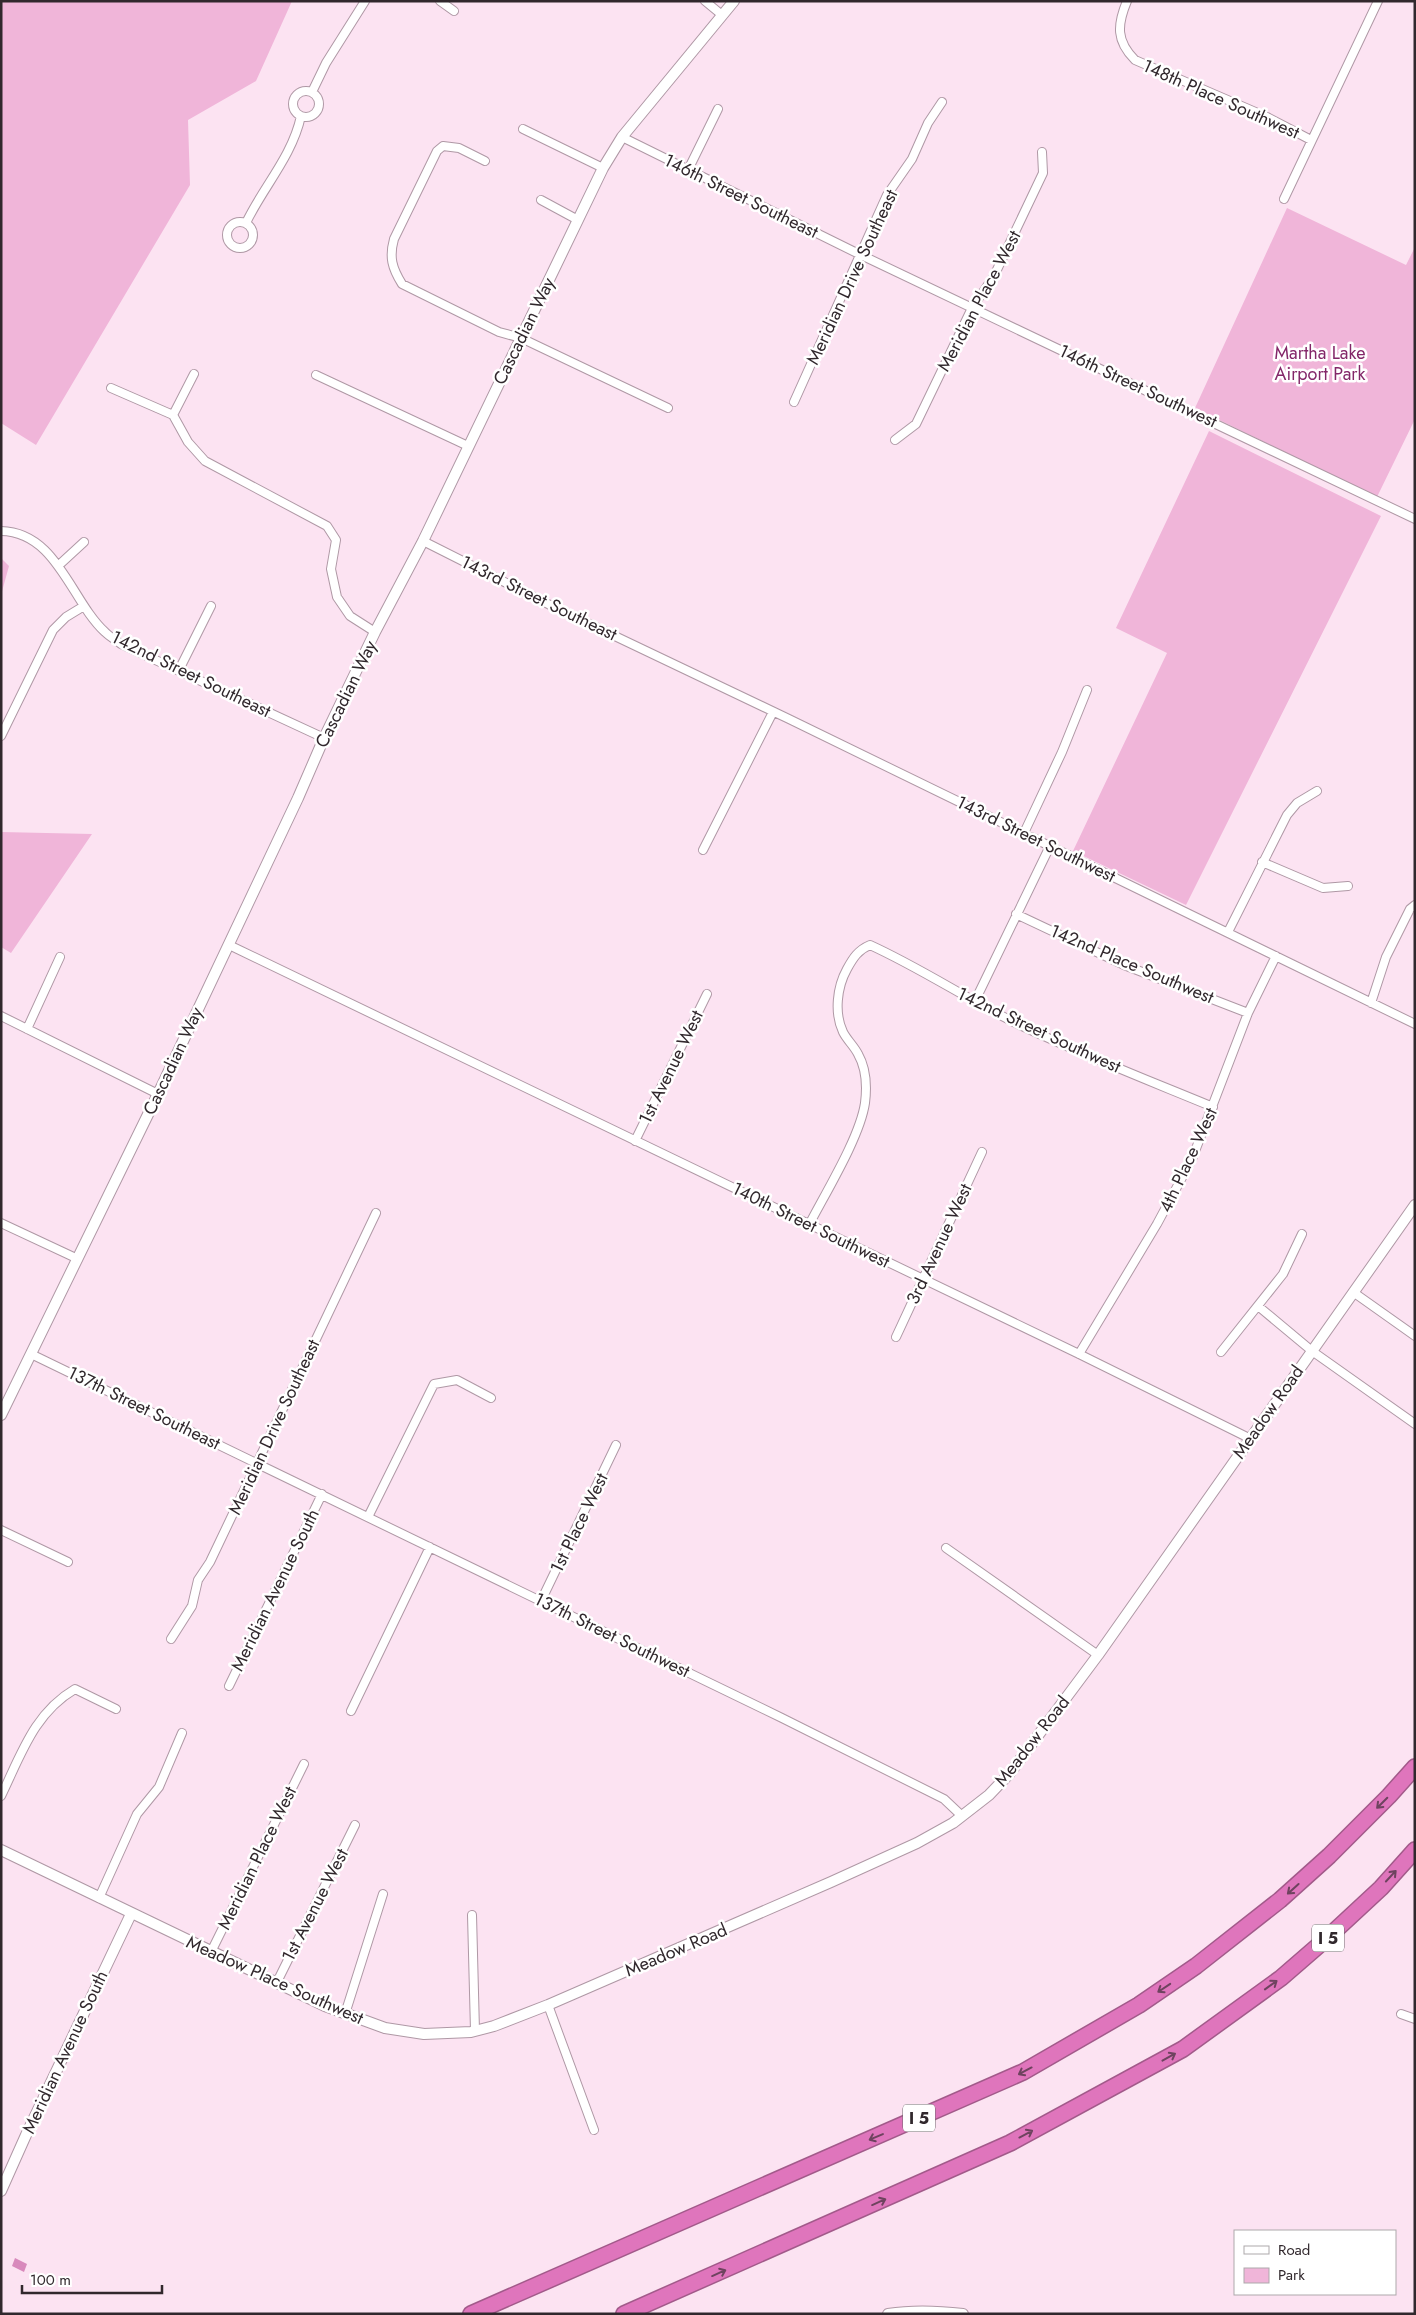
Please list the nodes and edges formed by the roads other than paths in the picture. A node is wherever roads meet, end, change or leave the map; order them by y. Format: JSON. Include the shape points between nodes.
{"nodes":[{"id":1,"x":365,"y":1,"type":"edge"},
{"id":2,"x":440,"y":1,"type":"edge"},
{"id":3,"x":705,"y":1,"type":"edge"},
{"id":4,"x":734,"y":1,"type":"edge"},
{"id":5,"x":1127,"y":1,"type":"edge"},
{"id":6,"x":1378,"y":1,"type":"edge"},
{"id":7,"x":454,"y":11,"type":"dead end"},
{"id":8,"x":722,"y":15,"type":"junction"},
{"id":9,"x":312,"y":92,"type":"junction"},
{"id":10,"x":942,"y":102,"type":"dead end"},
{"id":11,"x":718,"y":110,"type":"dead end"},
{"id":12,"x":301,"y":116,"type":"junction"},
{"id":13,"x":523,"y":129,"type":"dead end"},
{"id":14,"x":622,"y":137,"type":"junction"},
{"id":15,"x":1311,"y":140,"type":"junction"},
{"id":16,"x":1042,"y":152,"type":"dead end"},
{"id":17,"x":485,"y":161,"type":"dead end"},
{"id":18,"x":603,"y":168,"type":"junction"},
{"id":19,"x":688,"y":170,"type":"junction"},
{"id":20,"x":1284,"y":199,"type":"dead end"},
{"id":21,"x":540,"y":200,"type":"dead end"},
{"id":22,"x":578,"y":220,"type":"junction"},
{"id":23,"x":246,"y":223,"type":"dead end"},
{"id":24,"x":861,"y":255,"type":"junction"},
{"id":25,"x":972,"y":308,"type":"junction"},
{"id":26,"x":521,"y":338,"type":"junction"},
{"id":27,"x":194,"y":374,"type":"dead end"},
{"id":28,"x":316,"y":375,"type":"dead end"},
{"id":29,"x":111,"y":388,"type":"dead end"},
{"id":30,"x":794,"y":402,"type":"dead end"},
{"id":31,"x":668,"y":408,"type":"dead end"},
{"id":32,"x":173,"y":415,"type":"junction"},
{"id":33,"x":895,"y":440,"type":"dead end"},
{"id":34,"x":468,"y":446,"type":"junction"},
{"id":35,"x":1415,"y":519,"type":"edge"},
{"id":36,"x":1,"y":531,"type":"edge"},
{"id":37,"x":424,"y":541,"type":"junction"},
{"id":38,"x":84,"y":542,"type":"dead end"},
{"id":39,"x":59,"y":565,"type":"junction"},
{"id":40,"x":84,"y":606,"type":"junction"},
{"id":41,"x":211,"y":606,"type":"dead end"},
{"id":42,"x":375,"y":632,"type":"junction"},
{"id":43,"x":656,"y":656,"type":"joint"},
{"id":44,"x":179,"y":670,"type":"junction"},
{"id":45,"x":1086,"y":690,"type":"dead end"},
{"id":46,"x":773,"y":712,"type":"junction"},
{"id":47,"x":1,"y":736,"type":"edge"},
{"id":48,"x":324,"y":738,"type":"junction"},
{"id":49,"x":1317,"y":791,"type":"dead end"},
{"id":50,"x":1024,"y":833,"type":"junction"},
{"id":51,"x":1050,"y":846,"type":"junction"},
{"id":52,"x":703,"y":850,"type":"dead end"},
{"id":53,"x":1262,"y":862,"type":"junction"},
{"id":54,"x":1348,"y":886,"type":"dead end"},
{"id":55,"x":1415,"y":905,"type":"edge"},
{"id":56,"x":1016,"y":914,"type":"junction"},
{"id":57,"x":1228,"y":932,"type":"junction"},
{"id":58,"x":229,"y":945,"type":"junction"},
{"id":59,"x":1276,"y":956,"type":"junction"},
{"id":60,"x":60,"y":957,"type":"dead end"},
{"id":61,"x":707,"y":994,"type":"dead end"},
{"id":62,"x":974,"y":1003,"type":"junction"},
{"id":63,"x":1371,"y":1003,"type":"junction"},
{"id":64,"x":1248,"y":1013,"type":"junction"},
{"id":65,"x":1,"y":1016,"type":"edge"},
{"id":66,"x":1415,"y":1024,"type":"edge"},
{"id":67,"x":27,"y":1029,"type":"junction"},
{"id":68,"x":158,"y":1094,"type":"junction"},
{"id":69,"x":1213,"y":1107,"type":"junction"},
{"id":70,"x":634,"y":1141,"type":"junction"},
{"id":71,"x":982,"y":1152,"type":"dead end"},
{"id":72,"x":1415,"y":1205,"type":"edge"},
{"id":73,"x":376,"y":1213,"type":"dead end"},
{"id":74,"x":1,"y":1223,"type":"edge"},
{"id":75,"x":810,"y":1225,"type":"junction"},
{"id":76,"x":1302,"y":1234,"type":"dead end"},
{"id":77,"x":78,"y":1259,"type":"junction"},
{"id":78,"x":922,"y":1278,"type":"junction"},
{"id":79,"x":1353,"y":1292,"type":"junction"},
{"id":80,"x":1258,"y":1306,"type":"junction"},
{"id":81,"x":1415,"y":1336,"type":"edge"},
{"id":82,"x":896,"y":1337,"type":"dead end"},
{"id":83,"x":1312,"y":1350,"type":"junction"},
{"id":84,"x":1220,"y":1352,"type":"dead end"},
{"id":85,"x":31,"y":1354,"type":"junction"},
{"id":86,"x":1079,"y":1354,"type":"junction"},
{"id":87,"x":491,"y":1398,"type":"dead end"},
{"id":88,"x":1,"y":1415,"type":"edge"},
{"id":89,"x":1415,"y":1424,"type":"edge"},
{"id":90,"x":1249,"y":1438,"type":"junction"},
{"id":91,"x":616,"y":1446,"type":"dead end"},
{"id":92,"x":257,"y":1463,"type":"junction"},
{"id":93,"x":322,"y":1494,"type":"junction"},
{"id":94,"x":368,"y":1517,"type":"junction"},
{"id":95,"x":1,"y":1530,"type":"edge"},
{"id":96,"x":430,"y":1547,"type":"junction"},
{"id":97,"x":946,"y":1548,"type":"dead end"},
{"id":98,"x":68,"y":1562,"type":"dead end"},
{"id":99,"x":542,"y":1601,"type":"junction"},
{"id":100,"x":171,"y":1639,"type":"dead end"},
{"id":101,"x":1098,"y":1655,"type":"junction"},
{"id":102,"x":228,"y":1686,"type":"dead end"},
{"id":103,"x":116,"y":1709,"type":"dead end"},
{"id":104,"x":351,"y":1711,"type":"dead end"},
{"id":105,"x":182,"y":1733,"type":"dead end"},
{"id":106,"x":304,"y":1764,"type":"dead end"},
{"id":107,"x":1415,"y":1767,"type":"edge"},
{"id":108,"x":1,"y":1796,"type":"edge"},
{"id":109,"x":962,"y":1816,"type":"junction"},
{"id":110,"x":355,"y":1825,"type":"dead end"},
{"id":111,"x":1,"y":1850,"type":"edge"},
{"id":112,"x":1415,"y":1850,"type":"edge"},
{"id":113,"x":383,"y":1894,"type":"dead end"},
{"id":114,"x":99,"y":1898,"type":"junction"},
{"id":115,"x":131,"y":1914,"type":"junction"},
{"id":116,"x":472,"y":1915,"type":"dead end"},
{"id":117,"x":211,"y":1952,"type":"junction"},
{"id":118,"x":276,"y":1984,"type":"junction"},
{"id":119,"x":548,"y":2005,"type":"junction"},
{"id":120,"x":345,"y":2014,"type":"junction"},
{"id":121,"x":1401,"y":2014,"type":"dead end"},
{"id":122,"x":1415,"y":2019,"type":"edge"},
{"id":123,"x":475,"y":2031,"type":"junction"},
{"id":124,"x":424,"y":2034,"type":"joint"},
{"id":125,"x":594,"y":2130,"type":"dead end"},
{"id":126,"x":1,"y":2191,"type":"edge"},
{"id":127,"x":674,"y":2292,"type":"junction"},
{"id":128,"x":471,"y":2314,"type":"edge"},
{"id":129,"x":624,"y":2314,"type":"edge"},
{"id":130,"x":632,"y":2314,"type":"edge"},
{"id":131,"x":888,"y":2314,"type":"edge"},
{"id":132,"x":963,"y":2314,"type":"edge"}],
"edges":[{"from":1,"to":9,"type":"street"},
{"from":2,"to":7,"type":"street"},
{"from":3,"to":8,"type":"street"},
{"from":4,"to":8,"type":"street","name":"Cascadian Way"},
{"from":5,"to":15,"type":"street","name":"148th Place Southwest","via":[[1119,28],[1123,44],[1135,60],[1267,117]]},
{"from":6,"to":15,"type":"street"},
{"from":8,"to":14,"type":"street","name":"Cascadian Way"},
{"from":9,"to":12,"type":"street","via":[[319,102],[318,110],[313,116]]},
{"from":9,"to":12,"type":"street","via":[[303,91],[295,96],[294,110]]},
{"from":10,"to":24,"type":"street","name":"Meridian Drive Southeast","via":[[928,123],[912,159],[887,195]]},
{"from":11,"to":19,"type":"street"},
{"from":12,"to":23,"type":"street","via":[[294,140]]},
{"from":13,"to":18,"type":"street"},
{"from":14,"to":18,"type":"street","name":"Cascadian Way"},
{"from":14,"to":19,"type":"street","name":"146th Street Southeast"},
{"from":15,"to":20,"type":"street"},
{"from":16,"to":25,"type":"street","name":"Meridian Place West","via":[[1043,173],[994,276]]},
{"from":17,"to":26,"type":"street","via":[[451,146],[443,146],[437,151],[394,239],[390,254],[393,269],[402,284],[499,332]]},
{"from":18,"to":22,"type":"street","name":"Cascadian Way"},
{"from":19,"to":24,"type":"street","name":"146th Street Southeast"},
{"from":21,"to":22,"type":"street"},
{"from":22,"to":26,"type":"street","name":"Cascadian Way"},
{"from":24,"to":25,"type":"street","name":"146th Street Southwest"},
{"from":24,"to":30,"type":"street","name":"Meridian Drive Southeast"},
{"from":25,"to":33,"type":"street","name":"Meridian Place West","via":[[916,424]]},
{"from":25,"to":35,"type":"street","name":"146th Street Southwest"},
{"from":26,"to":31,"type":"street"},
{"from":26,"to":34,"type":"street","name":"Cascadian Way"},
{"from":27,"to":32,"type":"street"},
{"from":28,"to":34,"type":"street"},
{"from":29,"to":32,"type":"street"},
{"from":32,"to":42,"type":"street","via":[[188,442],[205,461],[328,526],[336,540],[331,569],[337,597],[350,616]]},
{"from":34,"to":37,"type":"street","name":"Cascadian Way"},
{"from":36,"to":39,"type":"street","name":"142nd Street Southeast","via":[[13,531],[28,537]]},
{"from":37,"to":42,"type":"street","name":"Cascadian Way"},
{"from":37,"to":43,"type":"street","name":"143rd Street Southeast"},
{"from":38,"to":39,"type":"street"},
{"from":39,"to":40,"type":"street","name":"142nd Street Southeast"},
{"from":40,"to":44,"type":"street","name":"142nd Street Southeast","via":[[105,632],[121,644]]},
{"from":40,"to":47,"type":"street","via":[[53,630]]},
{"from":41,"to":44,"type":"street"},
{"from":42,"to":48,"type":"street","name":"Cascadian Way"},
{"from":43,"to":46,"type":"street","name":"143rd Street Southwest"},
{"from":44,"to":48,"type":"street","name":"142nd Street Southeast"},
{"from":45,"to":50,"type":"street","via":[[1062,752]]},
{"from":46,"to":50,"type":"street","name":"143rd Street Southwest"},
{"from":46,"to":52,"type":"street"},
{"from":48,"to":58,"type":"street","name":"Cascadian Way"},
{"from":49,"to":53,"type":"street","via":[[1297,803],[1287,815]]},
{"from":50,"to":51,"type":"street","name":"143rd Street Southwest"},
{"from":51,"to":56,"type":"street"},
{"from":51,"to":57,"type":"street","name":"143rd Street Southwest"},
{"from":53,"to":54,"type":"street","via":[[1322,888]]},
{"from":53,"to":57,"type":"street"},
{"from":55,"to":63,"type":"street","via":[[1386,957]]},
{"from":56,"to":62,"type":"street"},
{"from":56,"to":64,"type":"street","name":"142nd Place Southwest","via":[[1124,965]]},
{"from":57,"to":59,"type":"street","name":"143rd Street Southwest"},
{"from":58,"to":68,"type":"street","name":"Cascadian Way"},
{"from":58,"to":70,"type":"street","name":"140th Street Southwest"},
{"from":59,"to":63,"type":"street","name":"143rd Street Southwest"},
{"from":59,"to":64,"type":"street","name":"4th Place West"},
{"from":60,"to":67,"type":"street"},
{"from":61,"to":70,"type":"street","name":"1st Avenue West"},
{"from":62,"to":69,"type":"street","name":"142nd Street Southwest","via":[[1025,1028]]},
{"from":62,"to":75,"type":"street","name":"142nd Street Southwest","via":[[901,959],[870,946],[861,948],[852,958],[840,982],[838,1004],[842,1031],[859,1056],[867,1085],[864,1105],[860,1125]]},
{"from":63,"to":66,"type":"street","name":"143rd Street Southwest"},
{"from":64,"to":69,"type":"street","name":"4th Place West"},
{"from":65,"to":67,"type":"street"},
{"from":67,"to":68,"type":"street"},
{"from":68,"to":77,"type":"street","name":"Cascadian Way"},
{"from":69,"to":86,"type":"street","name":"4th Place West","via":[[1192,1159],[1162,1216]]},
{"from":70,"to":75,"type":"street","name":"140th Street Southwest"},
{"from":71,"to":78,"type":"street","name":"3rd Avenue West"},
{"from":72,"to":79,"type":"street","name":"Meadow Road"},
{"from":73,"to":92,"type":"street","name":"Meridian Drive Southeast"},
{"from":74,"to":77,"type":"street"},
{"from":75,"to":78,"type":"street","name":"140th Street Southwest"},
{"from":76,"to":80,"type":"street","via":[[1283,1274]]},
{"from":77,"to":85,"type":"street","name":"Cascadian Way"},
{"from":78,"to":82,"type":"street","name":"3rd Avenue West"},
{"from":78,"to":86,"type":"street","name":"140th Street Southwest"},
{"from":79,"to":81,"type":"street"},
{"from":79,"to":83,"type":"street","name":"Meadow Road"},
{"from":80,"to":83,"type":"street"},
{"from":80,"to":84,"type":"street"},
{"from":83,"to":89,"type":"street"},
{"from":83,"to":90,"type":"street","name":"Meadow Road"},
{"from":85,"to":88,"type":"street","name":"Cascadian Way"},
{"from":85,"to":92,"type":"street","name":"137th Street Southeast"},
{"from":86,"to":90,"type":"street","name":"140th Street Southwest"},
{"from":87,"to":94,"type":"street","via":[[457,1380],[434,1384]]},
{"from":90,"to":101,"type":"street","name":"Meadow Road"},
{"from":91,"to":99,"type":"street","name":"1st Place West"},
{"from":92,"to":93,"type":"street","name":"137th Street Southwest"},
{"from":92,"to":100,"type":"street","name":"Meridian Drive Southeast","via":[[210,1562],[198,1580],[192,1606]]},
{"from":93,"to":94,"type":"street","name":"137th Street Southwest"},
{"from":93,"to":102,"type":"street","name":"Meridian Avenue South"},
{"from":94,"to":96,"type":"street","name":"137th Street Southwest"},
{"from":95,"to":98,"type":"street"},
{"from":96,"to":99,"type":"street","name":"137th Street Southwest"},
{"from":96,"to":104,"type":"street"},
{"from":97,"to":101,"type":"street"},
{"from":99,"to":109,"type":"street","name":"137th Street Southwest","via":[[936,1795]]},
{"from":101,"to":109,"type":"street","name":"Meadow Road","via":[[1010,1773]]},
{"from":103,"to":108,"type":"street","via":[[76,1689],[63,1696],[34,1728]]},
{"from":105,"to":114,"type":"street","via":[[159,1787],[138,1814]]},
{"from":106,"to":117,"type":"street","name":"Meridian Place West"},
{"from":107,"to":128,"type":"highway","number":"I 5","one_way":true,"via":[[1329,1856],[1280,1900],[1196,1966],[1139,2005],[1023,2072]]},
{"from":109,"to":119,"type":"street","name":"Meadow Road","via":[[933,1835],[866,1867]]},
{"from":110,"to":118,"type":"street","name":"1st Avenue West"},
{"from":111,"to":114,"type":"street","name":"Meadow Place Southwest"},
{"from":127,"to":112,"type":"highway","number":"I 5","one_way":true,"via":[[1010,2143],[1183,2049],[1281,1978],[1381,1888]]},
{"from":113,"to":120,"type":"street"},
{"from":114,"to":115,"type":"street","name":"Meadow Place Southwest"},
{"from":115,"to":117,"type":"street","name":"Meadow Place Southwest"},
{"from":115,"to":126,"type":"street","name":"Meridian Avenue South"},
{"from":116,"to":123,"type":"street"},
{"from":117,"to":118,"type":"street","name":"Meadow Place Southwest"},
{"from":118,"to":120,"type":"street","name":"Meadow Place Southwest"},
{"from":119,"to":123,"type":"street","name":"Meadow Road"},
{"from":119,"to":125,"type":"street"},
{"from":120,"to":124,"type":"street","name":"Meadow Place Southwest","via":[[385,2028]]},
{"from":121,"to":122,"type":"street"},
{"from":123,"to":124,"type":"street","name":"Meadow Road"},
{"from":127,"to":129,"type":"highway","number":"I 5"},
{"from":127,"to":130,"type":"highway"},
{"from":131,"to":132,"type":"street","via":[[906,2311]]}]}
